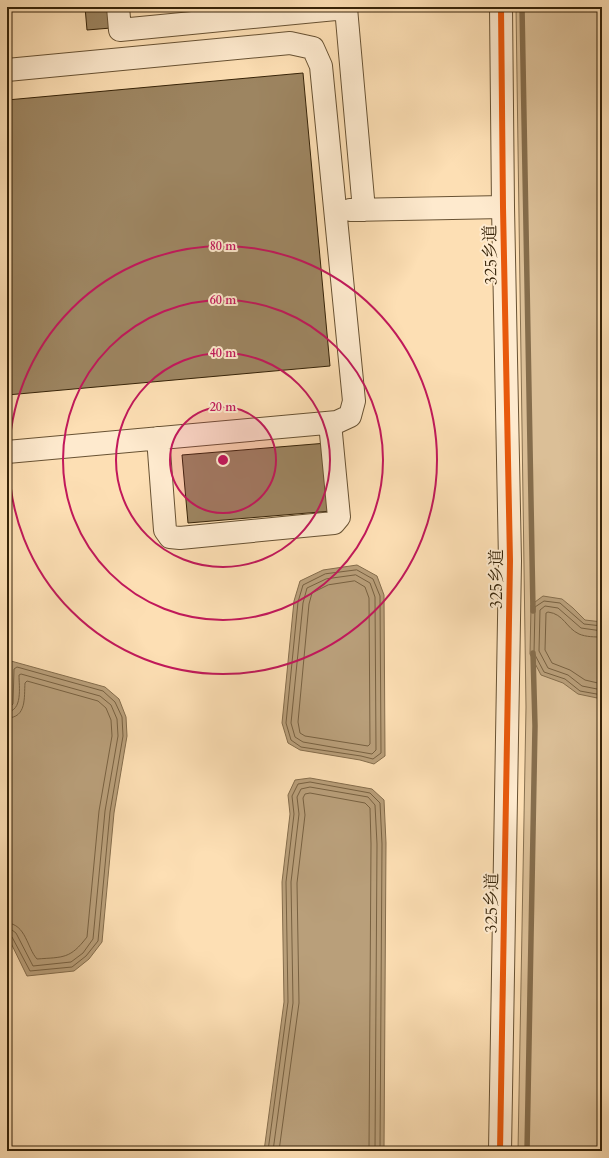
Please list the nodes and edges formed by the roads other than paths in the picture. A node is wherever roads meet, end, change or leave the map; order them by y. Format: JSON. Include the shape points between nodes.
{"nodes":[{"id":1,"x":118,"y":7,"type":"edge"},
{"id":2,"x":501,"y":7,"type":"edge"},
{"id":3,"x":311,"y":9,"type":"edge"},
{"id":4,"x":228,"y":13,"type":"edge"},
{"id":5,"x":159,"y":16,"type":"edge"},
{"id":6,"x":7,"y":70,"type":"edge"},
{"id":7,"x":503,"y":207,"type":"junction"},
{"id":8,"x":335,"y":210,"type":"junction"},
{"id":9,"x":364,"y":210,"type":"junction"},
{"id":10,"x":330,"y":423,"type":"junction"},
{"id":11,"x":158,"y":438,"type":"junction"},
{"id":12,"x":7,"y":452,"type":"edge"},
{"id":13,"x":500,"y":1151,"type":"edge"}],
"edges":[{"from":1,"to":5,"type":"street","via":[[120,30]]},
{"from":2,"to":7,"type":"street","name":"325乡道"},
{"from":3,"to":4,"type":"street"},
{"from":3,"to":9,"type":"street","via":[[346,8]]},
{"from":4,"to":5,"type":"street"},
{"from":6,"to":8,"type":"street","via":[[290,44],[313,48],[321,66]]},
{"from":7,"to":9,"type":"street"},
{"from":7,"to":13,"type":"street","name":"325乡道","via":[[510,561]]},
{"from":8,"to":9,"type":"street"},
{"from":8,"to":10,"type":"street","via":[[354,401],[350,416]]},
{"from":10,"to":11,"type":"street"},
{"from":10,"to":11,"type":"street","via":[[338,517],[334,523],[180,538],[170,537],[165,530]]},
{"from":11,"to":12,"type":"street"}]}
